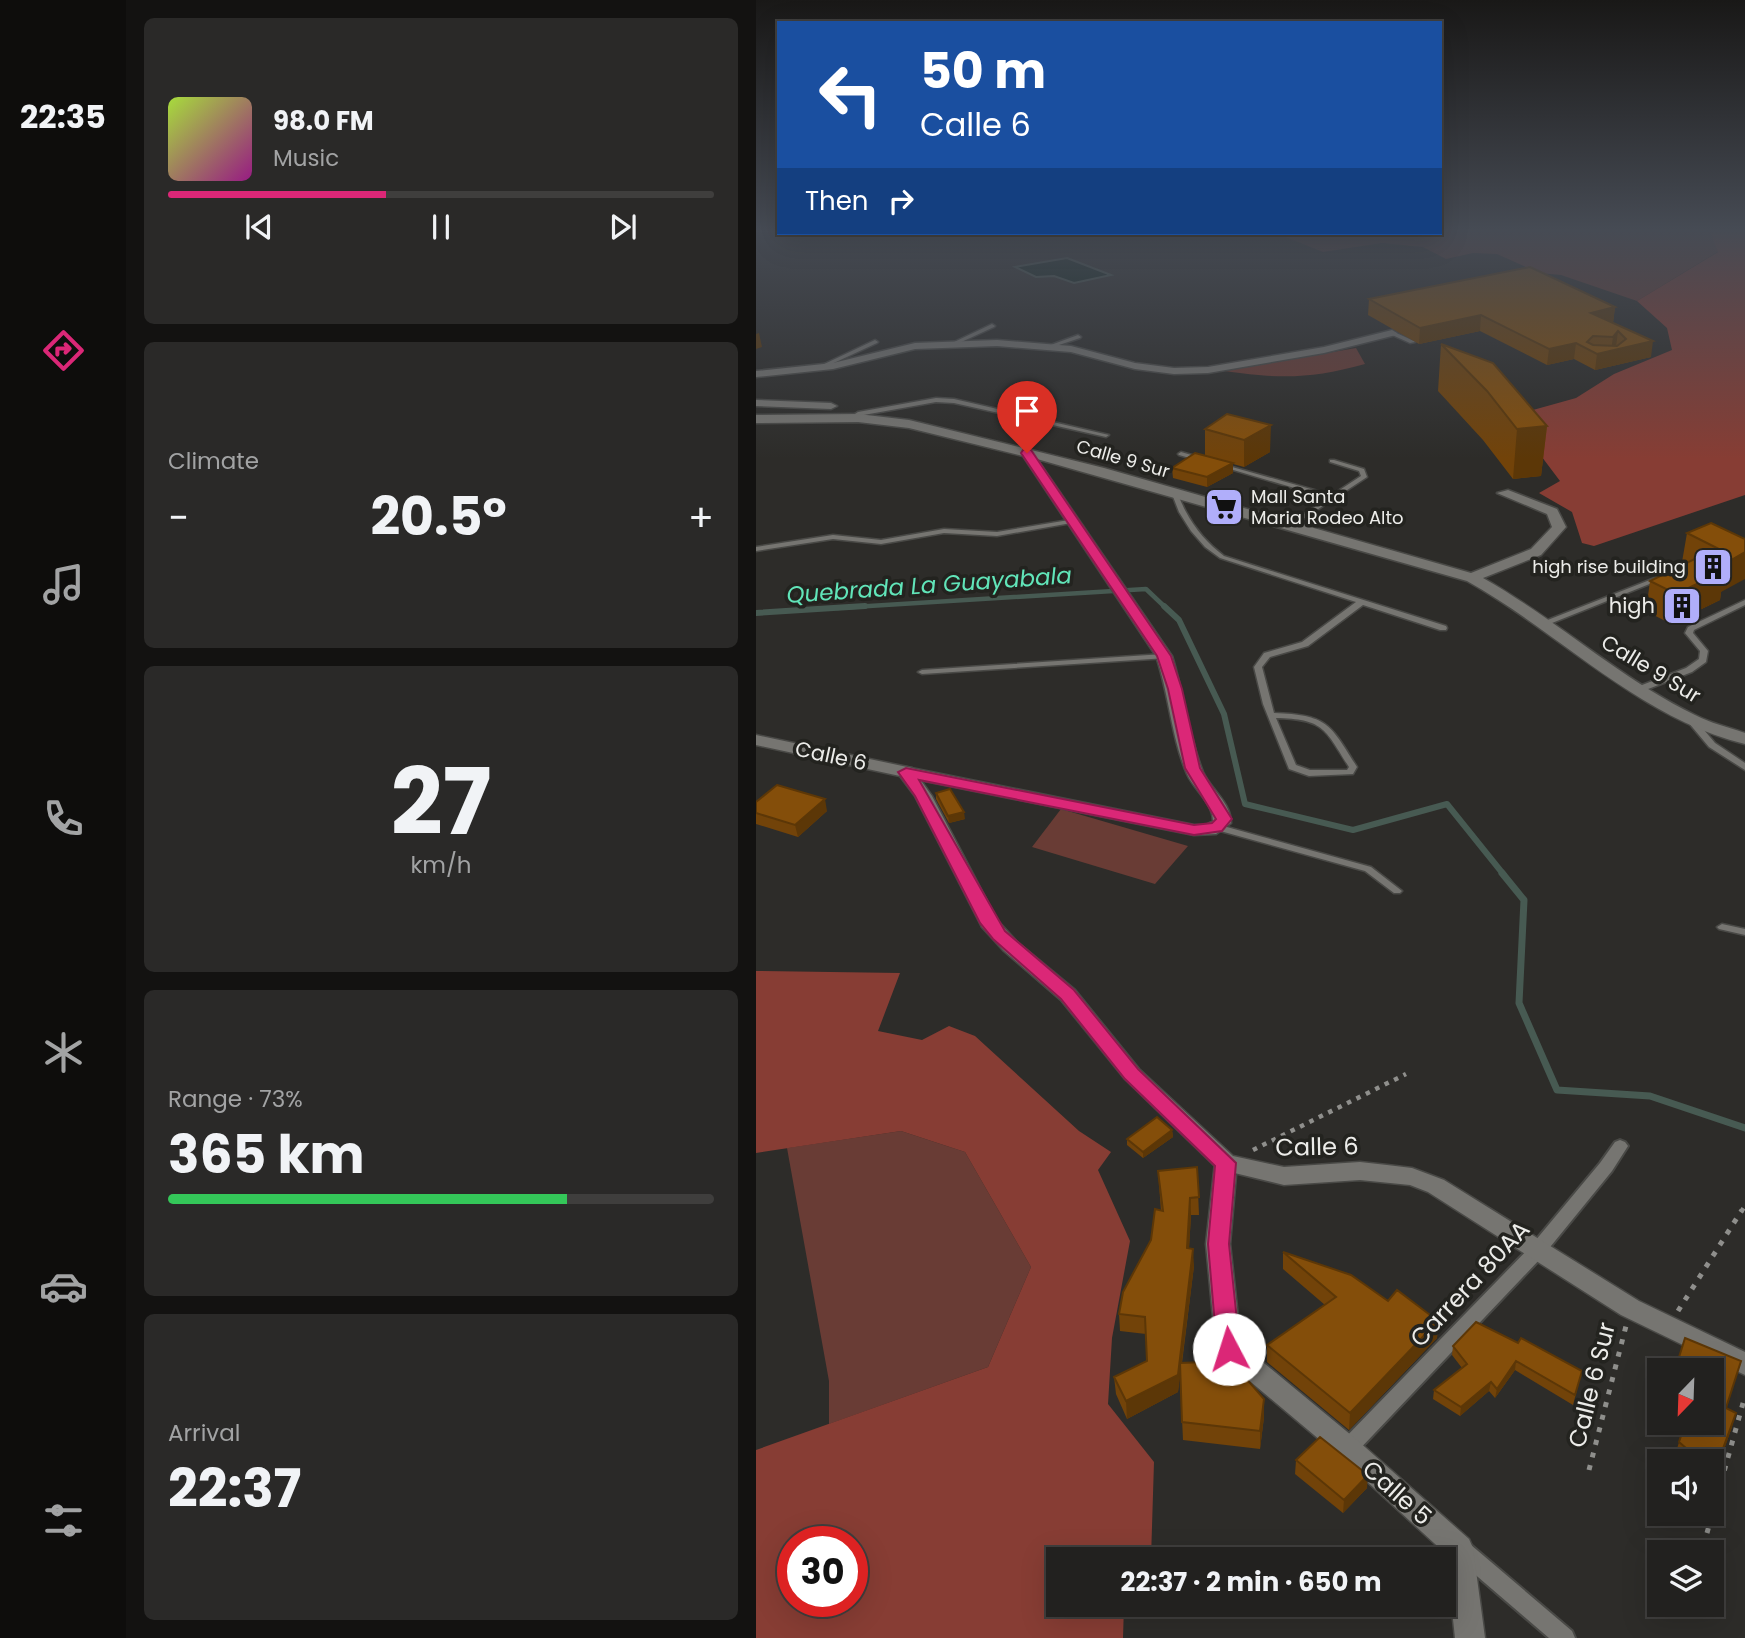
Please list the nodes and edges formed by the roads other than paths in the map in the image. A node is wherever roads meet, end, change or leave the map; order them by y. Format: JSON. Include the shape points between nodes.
{"nodes":[{"id":1,"x":992,"y":326,"type":"dead end"},
{"id":2,"x":1392,"y":333,"type":"joint"},
{"id":3,"x":1078,"y":337,"type":"dead end"},
{"id":4,"x":875,"y":342,"type":"dead end"},
{"id":5,"x":1412,"y":342,"type":"edge"},
{"id":6,"x":955,"y":343,"type":"junction"},
{"id":7,"x":1051,"y":346,"type":"junction"},
{"id":8,"x":820,"y":368,"type":"junction"},
{"id":9,"x":756,"y":374,"type":"edge"},
{"id":10,"x":756,"y":403,"type":"edge"},
{"id":11,"x":858,"y":416,"type":"junction"},
{"id":12,"x":756,"y":419,"type":"edge"},
{"id":13,"x":1107,"y":435,"type":"dead end"},
{"id":14,"x":1027,"y":453,"type":"junction"},
{"id":15,"x":1181,"y":454,"type":"dead end"},
{"id":16,"x":1207,"y":461,"type":"edge"},
{"id":17,"x":1332,"y":461,"type":"dead end"},
{"id":18,"x":1072,"y":464,"type":"junction"},
{"id":19,"x":1219,"y":465,"type":"edge"},
{"id":20,"x":1044,"y":475,"type":"junction"},
{"id":21,"x":1503,"y":493,"type":"dead end"},
{"id":22,"x":1175,"y":494,"type":"junction"},
{"id":23,"x":1333,"y":497,"type":"junction"},
{"id":24,"x":1075,"y":521,"type":"junction"},
{"id":25,"x":1291,"y":525,"type":"junction"},
{"id":26,"x":756,"y":549,"type":"edge"},
{"id":27,"x":1671,"y":573,"type":"edge"},
{"id":28,"x":1472,"y":578,"type":"junction"},
{"id":29,"x":1745,"y":602,"type":"edge"},
{"id":30,"x":1360,"y":603,"type":"junction"},
{"id":31,"x":1544,"y":623,"type":"junction"},
{"id":32,"x":1443,"y":628,"type":"dead end"},
{"id":33,"x":1164,"y":656,"type":"junction"},
{"id":34,"x":922,"y":672,"type":"dead end"},
{"id":35,"x":1640,"y":689,"type":"junction"},
{"id":36,"x":1272,"y":715,"type":"junction"},
{"id":37,"x":1690,"y":719,"type":"junction"},
{"id":38,"x":1745,"y":739,"type":"edge"},
{"id":39,"x":756,"y":740,"type":"edge"},
{"id":40,"x":1745,"y":767,"type":"edge"},
{"id":41,"x":906,"y":772,"type":"junction"},
{"id":42,"x":1213,"y":829,"type":"junction"},
{"id":43,"x":1397,"y":891,"type":"dead end"},
{"id":44,"x":1722,"y":927,"type":"dead end"},
{"id":45,"x":1745,"y":932,"type":"edge"},
{"id":46,"x":1620,"y":1146,"type":"dead end"},
{"id":47,"x":1226,"y":1163,"type":"junction"},
{"id":48,"x":1536,"y":1252,"type":"junction"},
{"id":49,"x":1745,"y":1364,"type":"edge"},
{"id":50,"x":1348,"y":1448,"type":"junction"},
{"id":51,"x":1459,"y":1548,"type":"junction"},
{"id":52,"x":1470,"y":1638,"type":"edge"},
{"id":53,"x":1565,"y":1638,"type":"edge"}],
"edges":[{"from":1,"to":6,"type":"lane"},
{"from":2,"to":5,"type":"lane"},
{"from":2,"to":7,"type":"street","via":[[1208,370],[1135,366]]},
{"from":3,"to":7,"type":"lane"},
{"from":4,"to":8,"type":"lane"},
{"from":6,"to":7,"type":"street"},
{"from":6,"to":8,"type":"street","via":[[915,346]]},
{"from":8,"to":9,"type":"street"},
{"from":10,"to":11,"type":"street","via":[[847,407],[858,410]]},
{"from":11,"to":12,"type":"street","name":"Calle 9 Sur"},
{"from":11,"to":13,"type":"lane","via":[[936,400],[954,401]]},
{"from":11,"to":14,"type":"street","name":"Calle 9 Sur"},
{"from":14,"to":18,"type":"street","name":"Calle 9 Sur"},
{"from":14,"to":20,"type":"street"},
{"from":15,"to":16,"type":"lane"},
{"from":17,"to":23,"type":"lane","via":[[1365,473]]},
{"from":18,"to":20,"type":"street"},
{"from":18,"to":22,"type":"street","name":"Calle 9 Sur"},
{"from":19,"to":23,"type":"lane"},
{"from":20,"to":24,"type":"street"},
{"from":21,"to":28,"type":"street","via":[[1552,512],[1559,527],[1536,552]]},
{"from":22,"to":25,"type":"street","name":"Calle 9 Sur"},
{"from":22,"to":30,"type":"lane","via":[[1211,550],[1222,557]]},
{"from":23,"to":25,"type":"lane"},
{"from":24,"to":26,"type":"lane","via":[[997,534],[944,531],[872,542],[833,537]]},
{"from":24,"to":33,"type":"street"},
{"from":25,"to":28,"type":"street","name":"Calle 9 Sur"},
{"from":27,"to":31,"type":"lane"},
{"from":28,"to":31,"type":"street","name":"Calle 9 Sur"},
{"from":29,"to":35,"type":"lane","via":[[1691,629],[1689,633],[1704,651],[1703,660]]},
{"from":30,"to":32,"type":"lane"},
{"from":30,"to":36,"type":"lane","via":[[1305,644],[1262,659],[1258,667]]},
{"from":31,"to":35,"type":"street","name":"Calle 9 Sur"},
{"from":33,"to":34,"type":"lane"},
{"from":33,"to":42,"type":"street","via":[[1192,768],[1224,819]]},
{"from":35,"to":37,"type":"street","name":"Calle 9 Sur"},
{"from":36,"to":36,"type":"lane","via":[[1304,715],[1324,723],[1353,767],[1350,772],[1309,773],[1292,767]]},
{"from":37,"to":38,"type":"street","name":"Calle 9 Sur"},
{"from":37,"to":40,"type":"lane","via":[[1712,745]]},
{"from":39,"to":41,"type":"street","name":"Calle 6"},
{"from":41,"to":42,"type":"street","name":"Calle 6","via":[[1194,830]]},
{"from":41,"to":47,"type":"street","via":[[989,923],[1068,995],[1132,1074]]},
{"from":42,"to":43,"type":"lane","via":[[1368,869]]},
{"from":44,"to":45,"type":"lane"},
{"from":46,"to":48,"type":"street","name":"Carrera 80AA"},
{"from":47,"to":48,"type":"street","name":"Calle 6","via":[[1284,1176],[1360,1171],[1412,1177],[1465,1203]]},
{"from":47,"to":50,"type":"street","name":"Calle 5","via":[[1218,1244],[1229,1349]]},
{"from":48,"to":49,"type":"street","name":"Calle 6","via":[[1630,1308]]},
{"from":48,"to":50,"type":"street","name":"Carrera 80AA"},
{"from":50,"to":51,"type":"street","name":"Calle 5"},
{"from":51,"to":52,"type":"street"},
{"from":51,"to":53,"type":"street","name":"Calle 5"}]}
